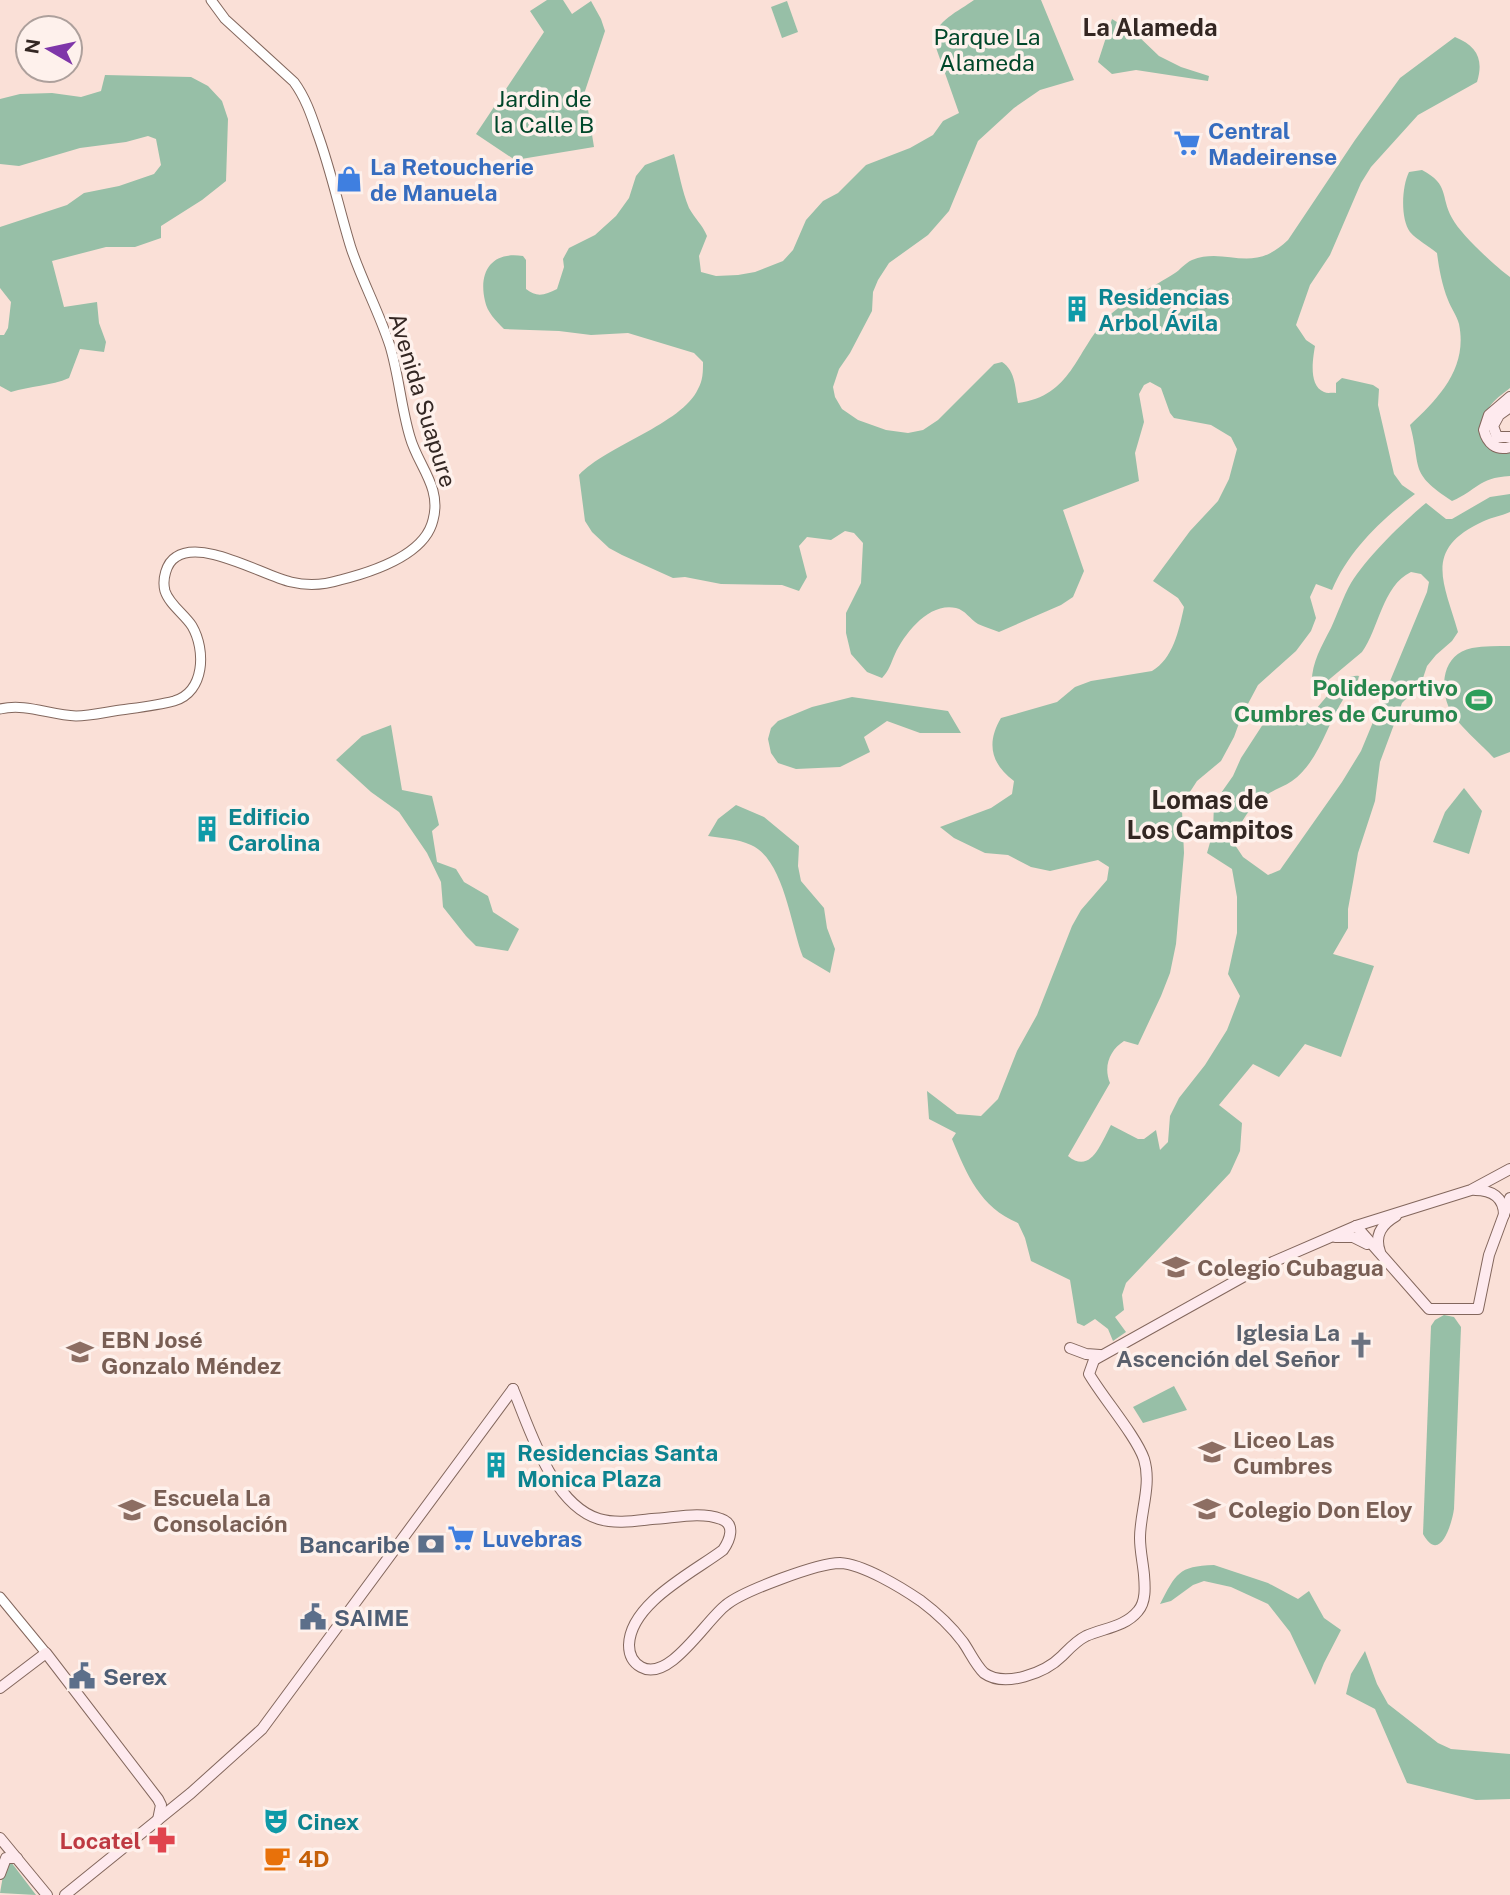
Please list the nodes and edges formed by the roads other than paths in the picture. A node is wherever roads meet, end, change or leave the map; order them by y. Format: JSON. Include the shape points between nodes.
{"nodes":[{"id":1,"x":211,"y":0,"type":"edge"},
{"id":2,"x":1510,"y":397,"type":"edge"},
{"id":3,"x":1510,"y":407,"type":"edge"},
{"id":4,"x":1510,"y":437,"type":"edge"},
{"id":5,"x":1510,"y":447,"type":"edge"},
{"id":6,"x":0,"y":709,"type":"edge"},
{"id":7,"x":1510,"y":1169,"type":"edge"},
{"id":8,"x":1471,"y":1190,"type":"junction"},
{"id":9,"x":1510,"y":1198,"type":"edge"},
{"id":10,"x":1510,"y":1205,"type":"edge"},
{"id":11,"x":1411,"y":1210,"type":"junction"},
{"id":12,"x":1504,"y":1215,"type":"junction"},
{"id":13,"x":1356,"y":1226,"type":"junction"},
{"id":14,"x":1329,"y":1238,"type":"junction"},
{"id":15,"x":1383,"y":1259,"type":"junction"},
{"id":16,"x":1070,"y":1348,"type":"dead end"},
{"id":17,"x":1077,"y":1358,"type":"dead end"},
{"id":18,"x":1097,"y":1358,"type":"junction"},
{"id":19,"x":0,"y":1597,"type":"edge"},
{"id":20,"x":46,"y":1653,"type":"junction"},
{"id":21,"x":0,"y":1688,"type":"edge"},
{"id":22,"x":158,"y":1799,"type":"junction"},
{"id":23,"x":183,"y":1799,"type":"junction"},
{"id":24,"x":158,"y":1820,"type":"junction"},
{"id":25,"x":0,"y":1838,"type":"edge"},
{"id":26,"x":17,"y":1858,"type":"junction"},
{"id":27,"x":0,"y":1874,"type":"edge"},
{"id":28,"x":67,"y":1894,"type":"edge"},
{"id":29,"x":47,"y":1895,"type":"edge"}],
"edges":[{"from":1,"to":6,"type":"street","name":"Avenida Suapure","via":[[220,15],[302,93],[330,167],[352,249],[389,344],[410,439],[434,491],[434,518],[428,535],[404,555],[323,584],[282,579],[211,553],[178,555],[167,566],[165,592],[195,632],[201,662],[197,681],[187,695],[166,703],[80,716],[11,706]]},
{"from":2,"to":5,"type":"main road","via":[[1484,425],[1492,445]]},
{"from":3,"to":4,"type":"main road","via":[[1493,426],[1497,437]]},
{"from":7,"to":8,"type":"main road"},
{"from":8,"to":11,"type":"main road"},
{"from":8,"to":12,"type":"main road","via":[[1497,1196]]},
{"from":9,"to":12,"type":"main road"},
{"from":10,"to":12,"type":"main road"},
{"from":11,"to":13,"type":"main road"},
{"from":11,"to":15,"type":"main road","via":[[1382,1227],[1378,1238]]},
{"from":12,"to":15,"type":"main road","via":[[1489,1255],[1478,1309],[1429,1309]]},
{"from":13,"to":14,"type":"main road"},
{"from":13,"to":15,"type":"main road"},
{"from":14,"to":15,"type":"main road","via":[[1361,1240]]},
{"from":14,"to":18,"type":"main road","via":[[1259,1268]]},
{"from":16,"to":18,"type":"main road"},
{"from":17,"to":18,"type":"main road"},
{"from":18,"to":23,"type":"main road","via":[[1091,1378],[1143,1457],[1147,1472],[1140,1540],[1143,1605],[1125,1622],[1074,1643],[1049,1667],[993,1678],[984,1673],[944,1620],[919,1600],[857,1566],[842,1563],[741,1595],[664,1667],[640,1667],[629,1651],[634,1626],[670,1586],[723,1550],[729,1542],[729,1526],[723,1519],[705,1516],[621,1522],[583,1511],[553,1479],[513,1389],[262,1729]]},
{"from":19,"to":20,"type":"street"},
{"from":20,"to":21,"type":"main road"},
{"from":20,"to":22,"type":"main road"},
{"from":22,"to":23,"type":"main road"},
{"from":22,"to":24,"type":"main road"},
{"from":23,"to":24,"type":"main road"},
{"from":24,"to":28,"type":"main road"},
{"from":25,"to":26,"type":"main road"},
{"from":26,"to":27,"type":"main road","via":[[6,1858]]},
{"from":26,"to":29,"type":"main road"}]}
